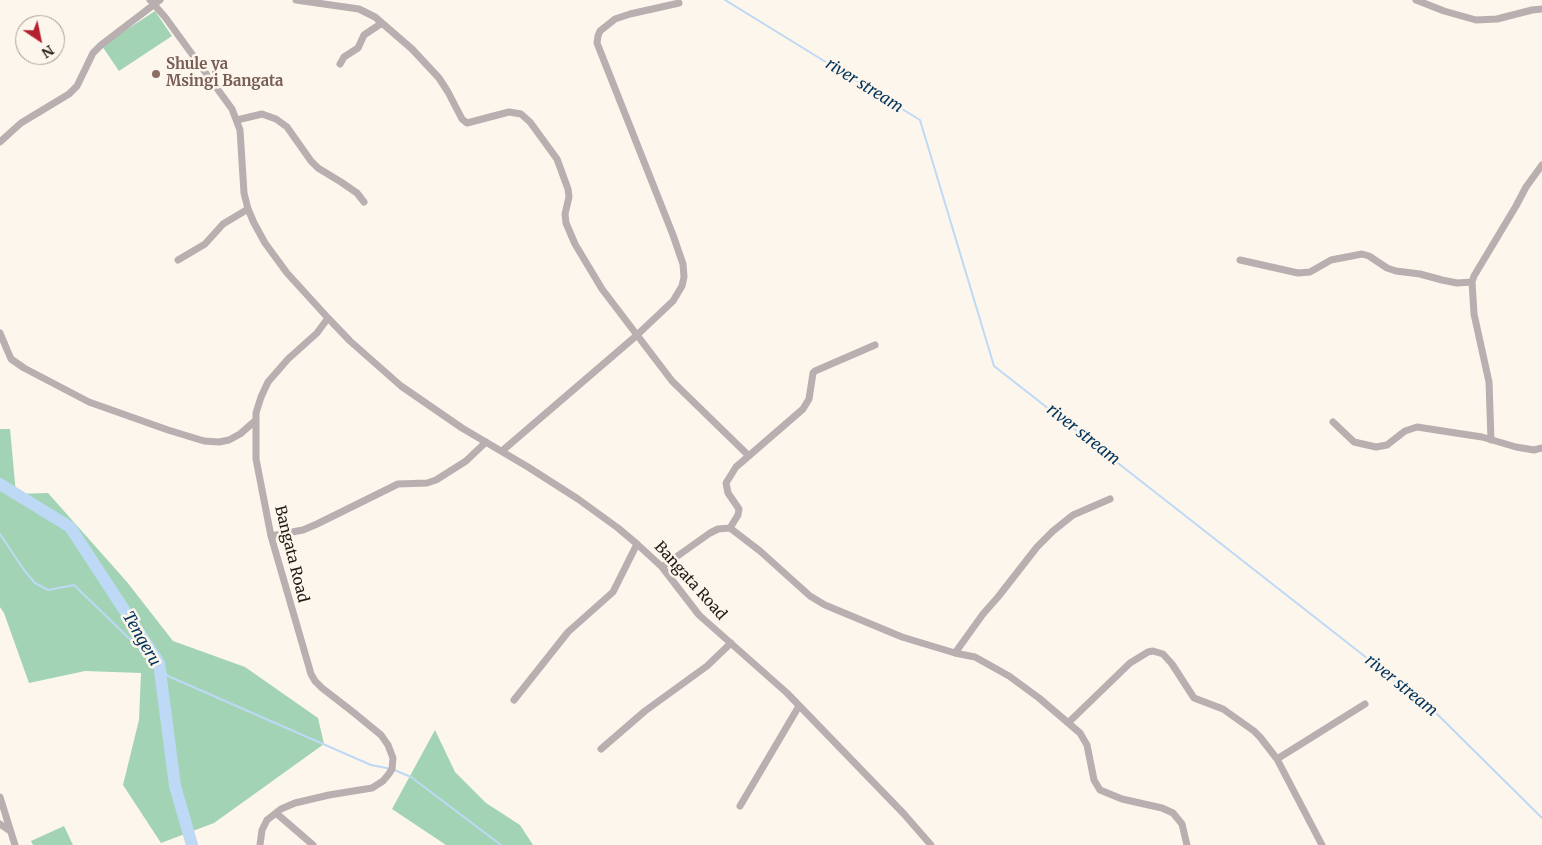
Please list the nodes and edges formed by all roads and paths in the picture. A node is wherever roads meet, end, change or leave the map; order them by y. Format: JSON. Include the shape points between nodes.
{"nodes":[{"id":1,"x":296,"y":0,"type":"edge"},
{"id":2,"x":1416,"y":0,"type":"edge"},
{"id":3,"x":155,"y":1,"type":"edge"},
{"id":4,"x":680,"y":3,"type":"dead end"},
{"id":5,"x":1542,"y":9,"type":"edge"},
{"id":6,"x":382,"y":23,"type":"junction"},
{"id":7,"x":340,"y":64,"type":"dead end"},
{"id":8,"x":237,"y":120,"type":"junction"},
{"id":9,"x":0,"y":142,"type":"edge"},
{"id":10,"x":1542,"y":165,"type":"edge"},
{"id":11,"x":364,"y":202,"type":"dead end"},
{"id":12,"x":248,"y":209,"type":"junction"},
{"id":13,"x":178,"y":260,"type":"dead end"},
{"id":14,"x":1240,"y":260,"type":"dead end"},
{"id":15,"x":1472,"y":282,"type":"junction"},
{"id":16,"x":328,"y":318,"type":"junction"},
{"id":17,"x":0,"y":333,"type":"edge"},
{"id":18,"x":636,"y":336,"type":"junction"},
{"id":19,"x":875,"y":345,"type":"dead end"},
{"id":20,"x":255,"y":420,"type":"junction"},
{"id":21,"x":1333,"y":422,"type":"dead end"},
{"id":22,"x":1491,"y":440,"type":"junction"},
{"id":23,"x":486,"y":442,"type":"junction"},
{"id":24,"x":1542,"y":448,"type":"edge"},
{"id":25,"x":502,"y":451,"type":"junction"},
{"id":26,"x":748,"y":456,"type":"junction"},
{"id":27,"x":1110,"y":499,"type":"dead end"},
{"id":28,"x":730,"y":528,"type":"junction"},
{"id":29,"x":271,"y":536,"type":"junction"},
{"id":30,"x":637,"y":544,"type":"junction"},
{"id":31,"x":662,"y":567,"type":"junction"},
{"id":32,"x":731,"y":643,"type":"junction"},
{"id":33,"x":955,"y":653,"type":"junction"},
{"id":34,"x":514,"y":700,"type":"dead end"},
{"id":35,"x":1365,"y":704,"type":"dead end"},
{"id":36,"x":799,"y":706,"type":"junction"},
{"id":37,"x":1069,"y":722,"type":"junction"},
{"id":38,"x":601,"y":749,"type":"dead end"},
{"id":39,"x":1276,"y":759,"type":"junction"},
{"id":40,"x":0,"y":797,"type":"edge"},
{"id":41,"x":740,"y":806,"type":"dead end"},
{"id":42,"x":276,"y":813,"type":"junction"},
{"id":43,"x":0,"y":824,"type":"edge"},
{"id":44,"x":11,"y":831,"type":"junction"},
{"id":45,"x":15,"y":845,"type":"edge"},
{"id":46,"x":260,"y":845,"type":"edge"},
{"id":47,"x":313,"y":845,"type":"edge"},
{"id":48,"x":931,"y":845,"type":"edge"},
{"id":49,"x":1187,"y":845,"type":"edge"},
{"id":50,"x":1322,"y":845,"type":"edge"}],
"edges":[{"from":1,"to":6,"type":"street","via":[[359,9]]},
{"from":2,"to":5,"type":"street","via":[[1476,20]]},
{"from":3,"to":8,"type":"street","name":"Bangata Road"},
{"from":3,"to":9,"type":"street","via":[[93,53],[77,86],[69,94],[21,123]]},
{"from":4,"to":18,"type":"street","via":[[615,19],[605,26],[597,43],[683,264],[682,286],[673,301]]},
{"from":6,"to":7,"type":"street","via":[[364,35],[358,48],[344,57]]},
{"from":6,"to":18,"type":"street","via":[[439,78],[464,122],[472,123],[509,112],[521,114],[530,122],[557,159],[565,177],[569,197],[566,223],[575,244]]},
{"from":8,"to":11,"type":"street","via":[[262,114],[276,119],[287,127],[318,168]]},
{"from":8,"to":12,"type":"street","name":"Bangata Road"},
{"from":10,"to":15,"type":"street"},
{"from":12,"to":13,"type":"street","via":[[223,224],[205,244]]},
{"from":12,"to":16,"type":"street","name":"Bangata Road","via":[[265,243],[287,273]]},
{"from":14,"to":15,"type":"street","via":[[1298,273],[1310,272],[1331,260],[1362,254],[1396,271],[1458,283]]},
{"from":15,"to":22,"type":"street","via":[[1474,314],[1488,382]]},
{"from":16,"to":20,"type":"street","name":"Bangata Road","via":[[308,342],[275,372],[261,397]]},
{"from":16,"to":23,"type":"street","name":"Bangata Road","via":[[387,376]]},
{"from":17,"to":20,"type":"street","via":[[11,358],[24,368],[89,402],[168,430],[219,442],[240,434]]},
{"from":18,"to":25,"type":"street"},
{"from":18,"to":26,"type":"street","via":[[672,381]]},
{"from":19,"to":26,"type":"street","via":[[815,370],[809,399],[803,410]]},
{"from":20,"to":29,"type":"street","name":"Bangata Road","via":[[256,459]]},
{"from":21,"to":22,"type":"street","via":[[1354,442],[1376,447],[1387,445],[1405,431],[1417,427]]},
{"from":22,"to":24,"type":"street","via":[[1534,450]]},
{"from":23,"to":25,"type":"street","name":"Bangata Road"},
{"from":23,"to":29,"type":"street","via":[[466,461],[436,480],[398,484],[303,530]]},
{"from":25,"to":30,"type":"street","name":"Bangata Road","via":[[578,499]]},
{"from":26,"to":28,"type":"street","via":[[736,466],[726,483],[728,493],[739,509]]},
{"from":27,"to":33,"type":"street","via":[[1073,515],[1037,546]]},
{"from":28,"to":31,"type":"street","via":[[710,533]]},
{"from":28,"to":33,"type":"street","via":[[817,600],[894,634]]},
{"from":29,"to":42,"type":"street","name":"Bangata Road","via":[[311,674],[322,688],[381,735],[393,758],[388,775],[372,788],[295,803]]},
{"from":30,"to":31,"type":"street","name":"Bangata Road"},
{"from":30,"to":34,"type":"street","via":[[613,592],[568,632]]},
{"from":31,"to":32,"type":"street","name":"Bangata Road","via":[[699,615]]},
{"from":32,"to":36,"type":"street","name":"Bangata Road"},
{"from":32,"to":38,"type":"street","via":[[707,666],[645,711]]},
{"from":33,"to":37,"type":"street","via":[[975,657],[1009,676]]},
{"from":35,"to":39,"type":"street"},
{"from":36,"to":41,"type":"street"},
{"from":36,"to":48,"type":"street","name":"Bangata Road"},
{"from":37,"to":39,"type":"street","via":[[1130,663],[1148,652],[1158,652],[1167,656],[1194,698],[1234,715],[1260,737]]},
{"from":37,"to":49,"type":"street","via":[[1087,745],[1094,780],[1100,790],[1173,813],[1182,824]]},
{"from":39,"to":50,"type":"street"},
{"from":40,"to":44,"type":"street"},
{"from":42,"to":46,"type":"street","name":"Bangata Road","via":[[264,825]]},
{"from":42,"to":47,"type":"street"},
{"from":43,"to":44,"type":"street"},
{"from":44,"to":45,"type":"street"}]}
